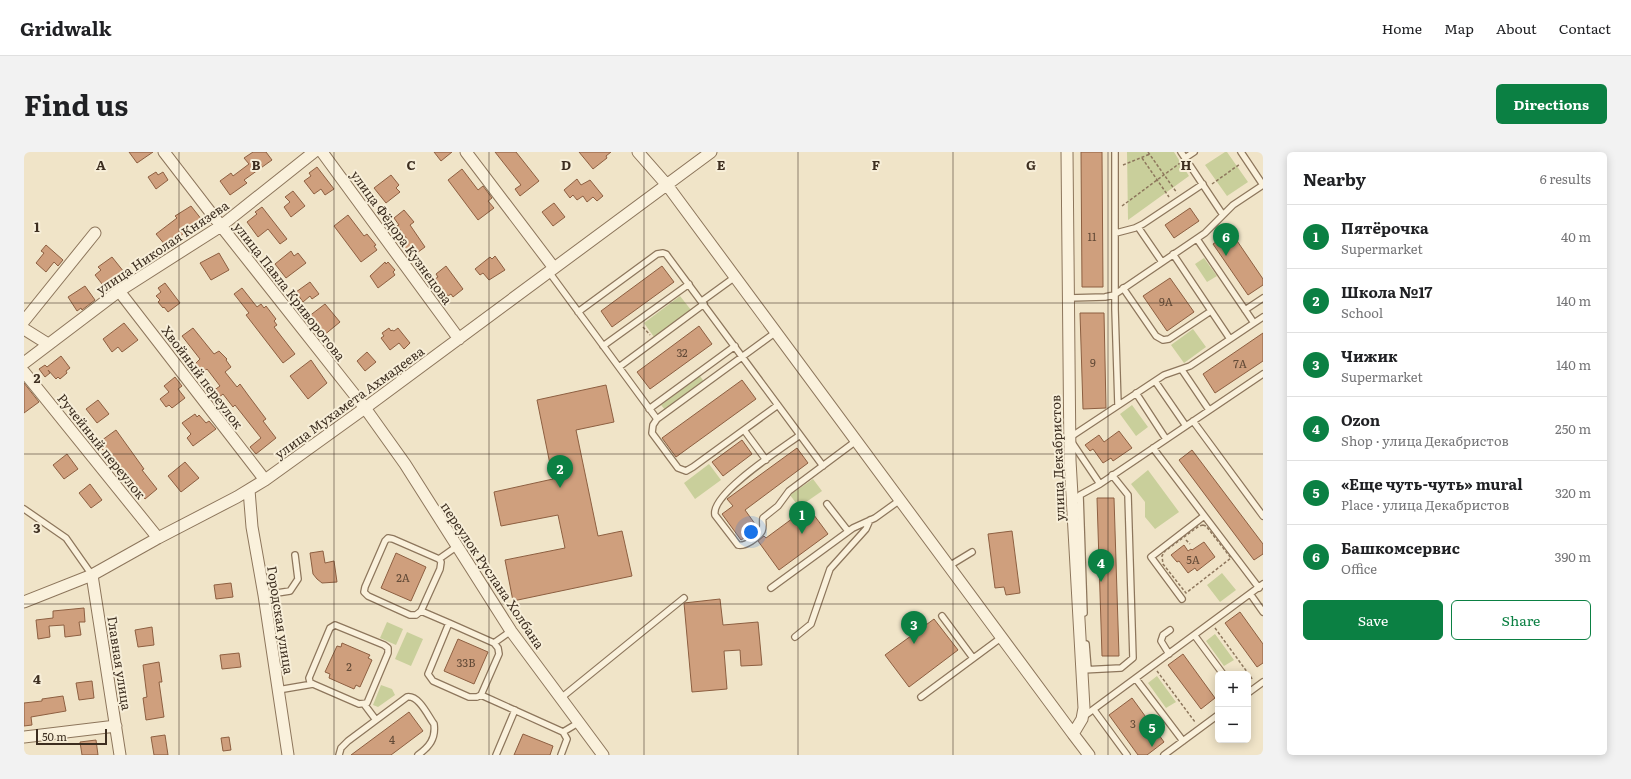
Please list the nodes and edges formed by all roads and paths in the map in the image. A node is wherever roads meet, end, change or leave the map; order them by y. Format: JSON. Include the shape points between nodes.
{"nodes":[{"id":1,"x":164,"y":152,"type":"edge"},
{"id":2,"x":314,"y":152,"type":"edge"},
{"id":3,"x":322,"y":152,"type":"edge"},
{"id":4,"x":466,"y":152,"type":"edge"},
{"id":5,"x":638,"y":152,"type":"edge"},
{"id":6,"x":711,"y":152,"type":"edge"},
{"id":7,"x":1067,"y":152,"type":"edge"},
{"id":8,"x":1115,"y":152,"type":"edge"},
{"id":9,"x":1148,"y":152,"type":"edge"},
{"id":10,"x":1181,"y":152,"type":"edge"},
{"id":11,"x":1194,"y":152,"type":"edge"},
{"id":12,"x":1240,"y":152,"type":"edge"},
{"id":13,"x":1150,"y":154,"type":"junction"},
{"id":14,"x":1142,"y":158,"type":"junction"},
{"id":15,"x":1185,"y":159,"type":"junction"},
{"id":16,"x":1246,"y":160,"type":"junction"},
{"id":17,"x":1115,"y":168,"type":"junction"},
{"id":18,"x":1164,"y":175,"type":"junction"},
{"id":19,"x":1158,"y":180,"type":"junction"},
{"id":20,"x":667,"y":185,"type":"junction"},
{"id":21,"x":1204,"y":186,"type":"junction"},
{"id":22,"x":1181,"y":199,"type":"junction"},
{"id":23,"x":1174,"y":203,"type":"junction"},
{"id":24,"x":1115,"y":210,"type":"junction"},
{"id":25,"x":1223,"y":215,"type":"junction"},
{"id":26,"x":221,"y":226,"type":"junction"},
{"id":27,"x":1138,"y":227,"type":"junction"},
{"id":28,"x":95,"y":233,"type":"dead end"},
{"id":29,"x":1116,"y":233,"type":"junction"},
{"id":30,"x":1197,"y":239,"type":"junction"},
{"id":31,"x":1173,"y":254,"type":"junction"},
{"id":32,"x":1162,"y":262,"type":"junction"},
{"id":33,"x":551,"y":270,"type":"junction"},
{"id":34,"x":735,"y":277,"type":"junction"},
{"id":35,"x":688,"y":284,"type":"junction"},
{"id":36,"x":1123,"y":288,"type":"junction"},
{"id":37,"x":119,"y":291,"type":"junction"},
{"id":38,"x":1116,"y":293,"type":"junction"},
{"id":39,"x":1068,"y":298,"type":"junction"},
{"id":40,"x":1263,"y":298,"type":"edge"},
{"id":41,"x":703,"y":303,"type":"junction"},
{"id":42,"x":1211,"y":310,"type":"junction"},
{"id":43,"x":1245,"y":310,"type":"junction"},
{"id":44,"x":578,"y":312,"type":"junction"},
{"id":45,"x":1263,"y":317,"type":"edge"},
{"id":46,"x":639,"y":320,"type":"junction"},
{"id":47,"x":24,"y":321,"type":"edge"},
{"id":48,"x":1254,"y":323,"type":"junction"},
{"id":49,"x":24,"y":329,"type":"edge"},
{"id":50,"x":776,"y":332,"type":"junction"},
{"id":51,"x":459,"y":339,"type":"junction"},
{"id":52,"x":1230,"y":339,"type":"junction"},
{"id":53,"x":654,"y":341,"type":"junction"},
{"id":54,"x":48,"y":344,"type":"junction"},
{"id":55,"x":603,"y":346,"type":"junction"},
{"id":56,"x":735,"y":346,"type":"junction"},
{"id":57,"x":742,"y":356,"type":"junction"},
{"id":58,"x":24,"y":363,"type":"edge"},
{"id":59,"x":618,"y":367,"type":"junction"},
{"id":60,"x":1182,"y":370,"type":"junction"},
{"id":61,"x":24,"y":372,"type":"edge"},
{"id":62,"x":1263,"y":374,"type":"edge"},
{"id":63,"x":1155,"y":381,"type":"junction"},
{"id":64,"x":1136,"y":393,"type":"junction"},
{"id":65,"x":778,"y":405,"type":"junction"},
{"id":66,"x":1118,"y":405,"type":"junction"},
{"id":67,"x":365,"y":408,"type":"junction"},
{"id":68,"x":649,"y":409,"type":"junction"},
{"id":69,"x":1209,"y":410,"type":"junction"},
{"id":70,"x":657,"y":419,"type":"junction"},
{"id":71,"x":1193,"y":421,"type":"junction"},
{"id":72,"x":1186,"y":426,"type":"junction"},
{"id":73,"x":744,"y":430,"type":"junction"},
{"id":74,"x":800,"y":435,"type":"junction"},
{"id":75,"x":1069,"y":438,"type":"junction"},
{"id":76,"x":1166,"y":439,"type":"junction"},
{"id":77,"x":856,"y":441,"type":"junction"},
{"id":78,"x":1153,"y":448,"type":"junction"},
{"id":79,"x":766,"y":460,"type":"junction"},
{"id":80,"x":823,"y":466,"type":"junction"},
{"id":81,"x":1112,"y":475,"type":"junction"},
{"id":82,"x":265,"y":480,"type":"junction"},
{"id":83,"x":1100,"y":484,"type":"junction"},
{"id":84,"x":249,"y":490,"type":"junction"},
{"id":85,"x":1076,"y":499,"type":"junction"},
{"id":86,"x":900,"y":500,"type":"junction"},
{"id":87,"x":827,"y":504,"type":"dead end"},
{"id":88,"x":24,"y":509,"type":"edge"},
{"id":89,"x":1204,"y":516,"type":"junction"},
{"id":90,"x":1263,"y":516,"type":"edge"},
{"id":91,"x":870,"y":520,"type":"junction"},
{"id":92,"x":848,"y":531,"type":"junction"},
{"id":93,"x":1184,"y":537,"type":"joint"},
{"id":94,"x":158,"y":538,"type":"junction"},
{"id":95,"x":456,"y":547,"type":"junction"},
{"id":96,"x":972,"y":552,"type":"dead end"},
{"id":97,"x":295,"y":555,"type":"dead end"},
{"id":98,"x":438,"y":559,"type":"junction"},
{"id":99,"x":949,"y":566,"type":"junction"},
{"id":100,"x":92,"y":575,"type":"junction"},
{"id":101,"x":1261,"y":586,"type":"edge"},
{"id":102,"x":771,"y":588,"type":"dead end"},
{"id":103,"x":1251,"y":595,"type":"junction"},
{"id":104,"x":264,"y":596,"type":"junction"},
{"id":105,"x":684,"y":598,"type":"dead end"},
{"id":106,"x":1182,"y":599,"type":"dead end"},
{"id":107,"x":24,"y":602,"type":"edge"},
{"id":108,"x":421,"y":611,"type":"junction"},
{"id":109,"x":1263,"y":612,"type":"edge"},
{"id":110,"x":942,"y":616,"type":"dead end"},
{"id":111,"x":449,"y":623,"type":"junction"},
{"id":112,"x":1212,"y":623,"type":"junction"},
{"id":113,"x":1170,"y":630,"type":"dead end"},
{"id":114,"x":511,"y":631,"type":"junction"},
{"id":115,"x":1195,"y":636,"type":"junction"},
{"id":116,"x":794,"y":637,"type":"dead end"},
{"id":117,"x":1002,"y":637,"type":"junction"},
{"id":118,"x":494,"y":643,"type":"junction"},
{"id":119,"x":1170,"y":654,"type":"junction"},
{"id":120,"x":973,"y":658,"type":"junction"},
{"id":121,"x":1154,"y":666,"type":"junction"},
{"id":122,"x":1085,"y":670,"type":"junction"},
{"id":123,"x":1221,"y":671,"type":"edge"},
{"id":124,"x":1136,"y":678,"type":"junction"},
{"id":125,"x":313,"y":684,"type":"junction"},
{"id":126,"x":1261,"y":684,"type":"edge"},
{"id":127,"x":278,"y":690,"type":"junction"},
{"id":128,"x":1251,"y":691,"type":"edge"},
{"id":129,"x":481,"y":695,"type":"junction"},
{"id":130,"x":561,"y":698,"type":"junction"},
{"id":131,"x":922,"y":698,"type":"dead end"},
{"id":132,"x":364,"y":704,"type":"junction"},
{"id":133,"x":515,"y":710,"type":"junction"},
{"id":134,"x":1094,"y":710,"type":"junction"},
{"id":135,"x":1215,"y":717,"type":"edge"},
{"id":136,"x":1083,"y":718,"type":"junction"},
{"id":137,"x":376,"y":720,"type":"junction"},
{"id":138,"x":578,"y":722,"type":"junction"},
{"id":139,"x":116,"y":726,"type":"junction"},
{"id":140,"x":1200,"y":729,"type":"junction"},
{"id":141,"x":563,"y":732,"type":"junction"},
{"id":142,"x":1073,"y":734,"type":"junction"},
{"id":143,"x":24,"y":737,"type":"edge"},
{"id":144,"x":1183,"y":741,"type":"junction"},
{"id":145,"x":120,"y":755,"type":"edge"},
{"id":146,"x":288,"y":755,"type":"edge"},
{"id":147,"x":338,"y":755,"type":"edge"},
{"id":148,"x":418,"y":755,"type":"edge"},
{"id":149,"x":496,"y":755,"type":"edge"},
{"id":150,"x":561,"y":755,"type":"edge"},
{"id":151,"x":603,"y":755,"type":"edge"},
{"id":152,"x":1089,"y":755,"type":"edge"},
{"id":153,"x":1127,"y":755,"type":"edge"},
{"id":154,"x":1164,"y":755,"type":"edge"}],
"edges":[{"from":1,"to":26,"type":"street","name":"улица Павла Криворотова"},
{"from":2,"to":26,"type":"street","name":"улица Николая Князева"},
{"from":3,"to":51,"type":"street","name":"улица Фёдора Кузнецова"},
{"from":4,"to":33,"type":"street"},
{"from":5,"to":20,"type":"street"},
{"from":6,"to":20,"type":"street","name":"улица Мухамета Ахмадеева"},
{"from":7,"to":39,"type":"street","name":"улица Декабристов"},
{"from":8,"to":17,"type":"lane"},
{"from":9,"to":13,"type":"path"},
{"from":10,"to":15,"type":"lane"},
{"from":11,"to":15,"type":"lane"},
{"from":12,"to":16,"type":"lane"},
{"from":13,"to":14,"type":"path"},
{"from":13,"to":18,"type":"path"},
{"from":14,"to":17,"type":"path"},
{"from":14,"to":19,"type":"path"},
{"from":15,"to":18,"type":"path"},
{"from":15,"to":21,"type":"lane"},
{"from":16,"to":21,"type":"path"},
{"from":16,"to":25,"type":"lane","via":[[1263,185]]},
{"from":17,"to":24,"type":"lane"},
{"from":18,"to":19,"type":"path"},
{"from":18,"to":22,"type":"path"},
{"from":19,"to":23,"type":"path"},
{"from":19,"to":24,"type":"path"},
{"from":20,"to":33,"type":"street","name":"улица Мухамета Ахмадеева"},
{"from":20,"to":34,"type":"street"},
{"from":21,"to":22,"type":"lane"},
{"from":21,"to":25,"type":"lane"},
{"from":22,"to":23,"type":"lane"},
{"from":23,"to":27,"type":"lane"},
{"from":24,"to":29,"type":"lane"},
{"from":25,"to":30,"type":"lane"},
{"from":26,"to":37,"type":"street","name":"улица Николая Князева"},
{"from":26,"to":67,"type":"street","name":"улица Павла Криворотова"},
{"from":27,"to":29,"type":"lane"},
{"from":27,"to":32,"type":"lane"},
{"from":28,"to":47,"type":"street"},
{"from":29,"to":38,"type":"lane"},
{"from":30,"to":31,"type":"lane"},
{"from":30,"to":43,"type":"lane"},
{"from":31,"to":32,"type":"lane"},
{"from":31,"to":42,"type":"lane"},
{"from":32,"to":36,"type":"lane"},
{"from":33,"to":44,"type":"lane"},
{"from":33,"to":51,"type":"street","name":"улица Мухамета Ахмадеева"},
{"from":34,"to":41,"type":"lane"},
{"from":34,"to":50,"type":"street"},
{"from":35,"to":41,"type":"lane"},
{"from":35,"to":44,"type":"lane","via":[[669,257],[660,253]]},
{"from":35,"to":46,"type":"lane"},
{"from":36,"to":38,"type":"lane"},
{"from":36,"to":42,"type":"lane","via":[[1156,336],[1163,340],[1169,339]]},
{"from":37,"to":54,"type":"street","name":"улица Николая Князева"},
{"from":37,"to":82,"type":"street","name":"Хвойный переулок"},
{"from":38,"to":39,"type":"lane","via":[[1108,297]]},
{"from":38,"to":66,"type":"lane"},
{"from":39,"to":75,"type":"street","name":"улица Декабристов"},
{"from":40,"to":43,"type":"lane"},
{"from":41,"to":53,"type":"lane"},
{"from":41,"to":56,"type":"lane"},
{"from":42,"to":52,"type":"lane"},
{"from":43,"to":48,"type":"lane"},
{"from":44,"to":55,"type":"lane"},
{"from":45,"to":48,"type":"lane"},
{"from":46,"to":53,"type":"path"},
{"from":46,"to":55,"type":"lane"},
{"from":48,"to":52,"type":"lane"},
{"from":49,"to":54,"type":"street"},
{"from":50,"to":57,"type":"lane"},
{"from":50,"to":77,"type":"street"},
{"from":51,"to":67,"type":"street","name":"улица Мухамета Ахмадеева"},
{"from":52,"to":60,"type":"lane"},
{"from":53,"to":59,"type":"lane"},
{"from":54,"to":58,"type":"street","name":"улица Николая Князева"},
{"from":55,"to":59,"type":"lane"},
{"from":56,"to":57,"type":"lane"},
{"from":56,"to":68,"type":"lane"},
{"from":57,"to":65,"type":"lane"},
{"from":57,"to":70,"type":"lane"},
{"from":59,"to":68,"type":"lane"},
{"from":60,"to":63,"type":"lane","via":[[1166,373]]},
{"from":60,"to":69,"type":"lane"},
{"from":61,"to":94,"type":"street","name":"Ручейный переулок"},
{"from":62,"to":69,"type":"lane"},
{"from":63,"to":64,"type":"lane"},
{"from":63,"to":72,"type":"lane"},
{"from":64,"to":66,"type":"lane"},
{"from":64,"to":76,"type":"lane"},
{"from":65,"to":73,"type":"lane"},
{"from":65,"to":74,"type":"lane"},
{"from":66,"to":75,"type":"lane"},
{"from":67,"to":82,"type":"street","name":"улица Мухамета Ахмадеева"},
{"from":67,"to":95,"type":"street","name":"переулок Руслана Холбана","via":[[405,464]]},
{"from":68,"to":70,"type":"lane"},
{"from":69,"to":71,"type":"lane"},
{"from":70,"to":73,"type":"lane","via":[[652,433],[678,468],[684,470],[690,470]]},
{"from":71,"to":72,"type":"lane"},
{"from":71,"to":90,"type":"lane"},
{"from":72,"to":76,"type":"lane"},
{"from":73,"to":79,"type":"lane"},
{"from":74,"to":79,"type":"lane"},
{"from":74,"to":80,"type":"lane"},
{"from":75,"to":83,"type":"lane"},
{"from":75,"to":85,"type":"street","name":"улица Декабристов"},
{"from":76,"to":78,"type":"lane"},
{"from":77,"to":80,"type":"lane"},
{"from":77,"to":86,"type":"street"},
{"from":78,"to":81,"type":"lane"},
{"from":78,"to":89,"type":"lane"},
{"from":79,"to":80,"type":"lane","via":[[732,485],[715,509],[715,515],[738,545],[745,545],[760,534],[763,530],[764,516],[776,508],[789,491]]},
{"from":81,"to":83,"type":"lane"},
{"from":81,"to":122,"type":"lane","via":[[1128,495],[1133,658],[1121,668]]},
{"from":82,"to":84,"type":"street","name":"улица Мухамета Ахмадеева"},
{"from":83,"to":85,"type":"lane"},
{"from":84,"to":94,"type":"street","name":"улица Мухамета Ахмадеева"},
{"from":84,"to":104,"type":"street","name":"Городская улица","via":[[252,527]]},
{"from":85,"to":122,"type":"street","name":"улица Декабристов"},
{"from":86,"to":91,"type":"lane"},
{"from":86,"to":99,"type":"street"},
{"from":87,"to":92,"type":"lane"},
{"from":88,"to":100,"type":"lane","via":[[66,538]]},
{"from":89,"to":101,"type":"lane"},
{"from":89,"to":106,"type":"lane","via":[[1151,557]]},
{"from":91,"to":92,"type":"lane"},
{"from":91,"to":116,"type":"lane","via":[[866,529],[830,569],[811,624]]},
{"from":92,"to":102,"type":"lane"},
{"from":93,"to":93,"type":"path","via":[[1199,526],[1206,526],[1231,558],[1186,593],[1162,560],[1165,552]]},
{"from":94,"to":100,"type":"street","name":"улица Мухамета Ахмадеева"},
{"from":95,"to":98,"type":"lane"},
{"from":95,"to":114,"type":"street","name":"переулок Руслана Холбана"},
{"from":96,"to":99,"type":"lane"},
{"from":97,"to":104,"type":"lane","via":[[298,579],[290,591]]},
{"from":98,"to":108,"type":"lane","via":[[441,562],[440,569]]},
{"from":98,"to":108,"type":"lane","via":[[388,538],[364,587],[364,592],[368,596],[410,615],[416,615]]},
{"from":99,"to":117,"type":"street"},
{"from":100,"to":107,"type":"street","name":"улица Мухамета Ахмадеева"},
{"from":100,"to":139,"type":"street","name":"Главная улица"},
{"from":101,"to":103,"type":"lane"},
{"from":103,"to":109,"type":"lane"},
{"from":103,"to":112,"type":"lane"},
{"from":104,"to":127,"type":"street","name":"Городская улица"},
{"from":105,"to":130,"type":"lane"},
{"from":108,"to":111,"type":"lane"},
{"from":110,"to":120,"type":"lane"},
{"from":111,"to":118,"type":"lane"},
{"from":111,"to":129,"type":"lane","via":[[428,672],[429,677],[469,697]]},
{"from":112,"to":115,"type":"lane"},
{"from":112,"to":126,"type":"path"},
{"from":113,"to":119,"type":"lane","via":[[1161,641]]},
{"from":114,"to":118,"type":"lane"},
{"from":114,"to":130,"type":"street","name":"переулок Руслана Холбана"},
{"from":115,"to":119,"type":"lane"},
{"from":115,"to":123,"type":"lane"},
{"from":117,"to":120,"type":"lane"},
{"from":117,"to":142,"type":"street"},
{"from":118,"to":129,"type":"lane","via":[[499,654]]},
{"from":119,"to":121,"type":"lane"},
{"from":120,"to":131,"type":"lane"},
{"from":121,"to":124,"type":"lane"},
{"from":121,"to":140,"type":"path"},
{"from":122,"to":136,"type":"street","name":"улица Декабристов"},
{"from":124,"to":134,"type":"lane"},
{"from":124,"to":144,"type":"lane"},
{"from":125,"to":127,"type":"lane"},
{"from":125,"to":132,"type":"lane"},
{"from":125,"to":132,"type":"lane","via":[[309,678],[330,628],[333,625],[338,626],[388,648]]},
{"from":126,"to":128,"type":"lane"},
{"from":127,"to":146,"type":"street","name":"Городская улица"},
{"from":129,"to":133,"type":"lane"},
{"from":130,"to":138,"type":"street","name":"переулок Руслана Холбана"},
{"from":132,"to":137,"type":"lane"},
{"from":133,"to":141,"type":"lane"},
{"from":133,"to":149,"type":"lane"},
{"from":134,"to":136,"type":"lane"},
{"from":134,"to":153,"type":"lane"},
{"from":135,"to":140,"type":"lane"},
{"from":136,"to":142,"type":"street"},
{"from":137,"to":147,"type":"lane","via":[[344,745]]},
{"from":137,"to":148,"type":"lane","via":[[407,697],[416,699],[434,724],[435,730],[429,746]]},
{"from":138,"to":141,"type":"lane"},
{"from":138,"to":151,"type":"street","name":"переулок Руслана Холбана"},
{"from":139,"to":143,"type":"street"},
{"from":139,"to":145,"type":"street","name":"Главная улица"},
{"from":140,"to":144,"type":"lane"},
{"from":141,"to":150,"type":"lane","via":[[567,739]]},
{"from":142,"to":152,"type":"street"},
{"from":144,"to":154,"type":"lane"}]}
